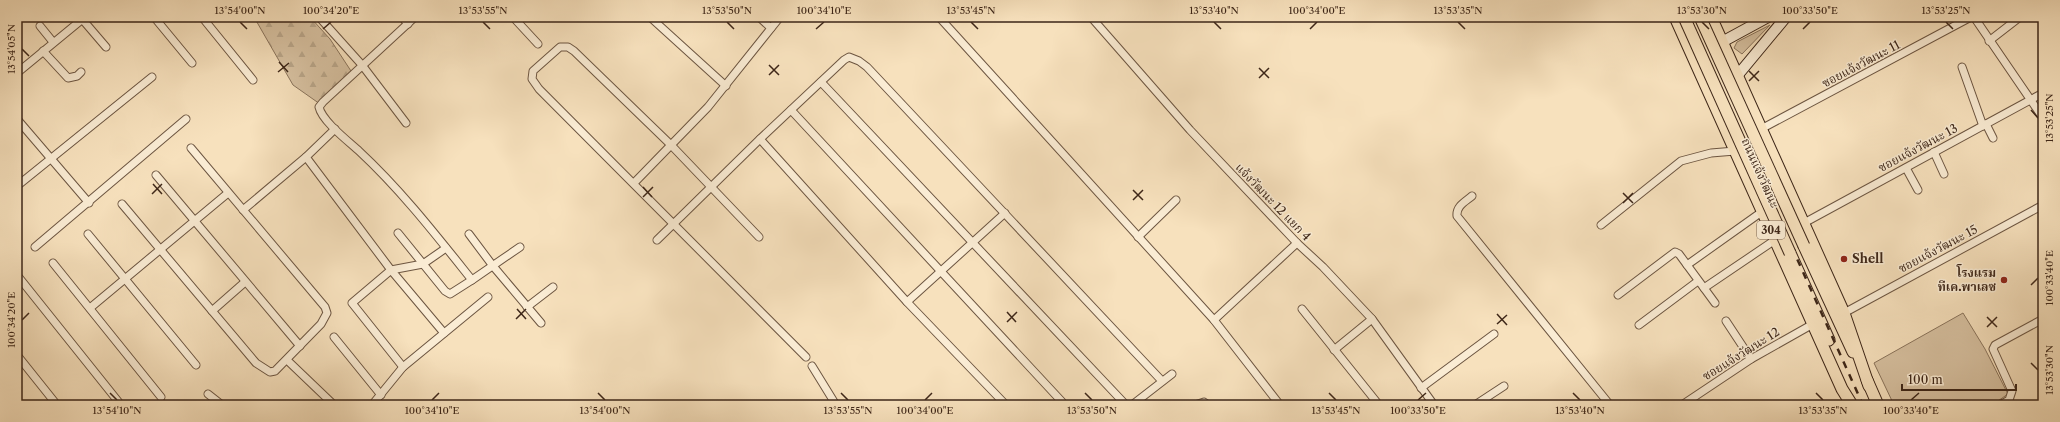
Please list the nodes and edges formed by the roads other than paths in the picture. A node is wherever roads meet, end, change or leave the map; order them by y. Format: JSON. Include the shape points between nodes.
{"nodes":[{"id":1,"x":154,"y":17,"type":"edge"},
{"id":2,"x":202,"y":17,"type":"edge"},
{"id":3,"x":319,"y":17,"type":"edge"},
{"id":4,"x":402,"y":17,"type":"edge"},
{"id":5,"x":415,"y":17,"type":"edge"},
{"id":6,"x":513,"y":17,"type":"edge"},
{"id":7,"x":650,"y":17,"type":"edge"},
{"id":8,"x":758,"y":17,"type":"edge"},
{"id":9,"x":780,"y":17,"type":"edge"},
{"id":10,"x":939,"y":17,"type":"edge"},
{"id":11,"x":1091,"y":17,"type":"edge"},
{"id":12,"x":1675,"y":17,"type":"edge"},
{"id":13,"x":1684,"y":17,"type":"edge"},
{"id":14,"x":1700,"y":17,"type":"edge"},
{"id":15,"x":1704,"y":17,"type":"edge"},
{"id":16,"x":1711,"y":17,"type":"edge"},
{"id":17,"x":1768,"y":17,"type":"edge"},
{"id":18,"x":1786,"y":17,"type":"edge"},
{"id":19,"x":1972,"y":17,"type":"edge"},
{"id":20,"x":2020,"y":17,"type":"edge"},
{"id":21,"x":84,"y":18,"type":"edge"},
{"id":22,"x":408,"y":24,"type":"junction"},
{"id":23,"x":40,"y":26,"type":"dead end"},
{"id":24,"x":771,"y":28,"type":"junction"},
{"id":25,"x":1990,"y":41,"type":"junction"},
{"id":26,"x":54,"y":42,"type":"junction"},
{"id":27,"x":1722,"y":42,"type":"junction"},
{"id":28,"x":538,"y":44,"type":"dead end"},
{"id":29,"x":106,"y":47,"type":"dead end"},
{"id":30,"x":43,"y":51,"type":"junction"},
{"id":31,"x":1692,"y":55,"type":"junction"},
{"id":32,"x":192,"y":63,"type":"dead end"},
{"id":33,"x":362,"y":65,"type":"junction"},
{"id":34,"x":1962,"y":67,"type":"dead end"},
{"id":35,"x":81,"y":72,"type":"dead end"},
{"id":36,"x":17,"y":73,"type":"edge"},
{"id":37,"x":1737,"y":76,"type":"junction"},
{"id":38,"x":152,"y":77,"type":"dead end"},
{"id":39,"x":253,"y":80,"type":"dead end"},
{"id":40,"x":821,"y":82,"type":"junction"},
{"id":41,"x":726,"y":86,"type":"junction"},
{"id":42,"x":1744,"y":92,"type":"junction"},
{"id":43,"x":2043,"y":93,"type":"edge"},
{"id":44,"x":2031,"y":100,"type":"junction"},
{"id":45,"x":1716,"y":107,"type":"junction"},
{"id":46,"x":791,"y":110,"type":"junction"},
{"id":47,"x":2043,"y":118,"type":"edge"},
{"id":48,"x":17,"y":119,"type":"edge"},
{"id":49,"x":186,"y":120,"type":"dead end"},
{"id":50,"x":406,"y":123,"type":"dead end"},
{"id":51,"x":1984,"y":125,"type":"junction"},
{"id":52,"x":335,"y":129,"type":"junction"},
{"id":53,"x":1761,"y":129,"type":"junction"},
{"id":54,"x":1993,"y":138,"type":"dead end"},
{"id":55,"x":760,"y":139,"type":"junction"},
{"id":56,"x":671,"y":146,"type":"junction"},
{"id":57,"x":191,"y":148,"type":"dead end"},
{"id":58,"x":1735,"y":151,"type":"junction"},
{"id":59,"x":1934,"y":152,"type":"junction"},
{"id":60,"x":306,"y":157,"type":"junction"},
{"id":61,"x":51,"y":158,"type":"junction"},
{"id":62,"x":1906,"y":168,"type":"junction"},
{"id":63,"x":1944,"y":174,"type":"dead end"},
{"id":64,"x":156,"y":176,"type":"dead end"},
{"id":65,"x":634,"y":183,"type":"junction"},
{"id":66,"x":17,"y":186,"type":"edge"},
{"id":67,"x":711,"y":188,"type":"junction"},
{"id":68,"x":1918,"y":190,"type":"dead end"},
{"id":69,"x":228,"y":193,"type":"junction"},
{"id":70,"x":1472,"y":196,"type":"dead end"},
{"id":71,"x":1176,"y":200,"type":"dead end"},
{"id":72,"x":88,"y":203,"type":"junction"},
{"id":73,"x":122,"y":204,"type":"dead end"},
{"id":74,"x":2043,"y":205,"type":"edge"},
{"id":75,"x":243,"y":210,"type":"junction"},
{"id":76,"x":1763,"y":211,"type":"junction"},
{"id":77,"x":1005,"y":213,"type":"junction"},
{"id":78,"x":194,"y":221,"type":"junction"},
{"id":79,"x":675,"y":223,"type":"junction"},
{"id":80,"x":1804,"y":223,"type":"junction"},
{"id":81,"x":1601,"y":225,"type":"dead end"},
{"id":82,"x":398,"y":233,"type":"dead end"},
{"id":83,"x":88,"y":234,"type":"dead end"},
{"id":84,"x":469,"y":234,"type":"dead end"},
{"id":85,"x":759,"y":237,"type":"dead end"},
{"id":86,"x":1138,"y":237,"type":"junction"},
{"id":87,"x":657,"y":240,"type":"dead end"},
{"id":88,"x":1775,"y":240,"type":"junction"},
{"id":89,"x":973,"y":242,"type":"junction"},
{"id":90,"x":1297,"y":243,"type":"junction"},
{"id":91,"x":35,"y":247,"type":"dead end"},
{"id":92,"x":520,"y":247,"type":"dead end"},
{"id":93,"x":446,"y":248,"type":"junction"},
{"id":94,"x":160,"y":250,"type":"junction"},
{"id":95,"x":53,"y":263,"type":"dead end"},
{"id":96,"x":423,"y":264,"type":"junction"},
{"id":97,"x":1687,"y":265,"type":"junction"},
{"id":98,"x":493,"y":266,"type":"junction"},
{"id":99,"x":391,"y":270,"type":"junction"},
{"id":100,"x":940,"y":271,"type":"junction"},
{"id":101,"x":17,"y":275,"type":"edge"},
{"id":102,"x":125,"y":279,"type":"junction"},
{"id":103,"x":472,"y":280,"type":"junction"},
{"id":104,"x":1698,"y":281,"type":"junction"},
{"id":105,"x":246,"y":282,"type":"junction"},
{"id":106,"x":553,"y":286,"type":"dead end"},
{"id":107,"x":1704,"y":288,"type":"junction"},
{"id":108,"x":1618,"y":295,"type":"dead end"},
{"id":109,"x":488,"y":297,"type":"dead end"},
{"id":110,"x":907,"y":302,"type":"junction"},
{"id":111,"x":1715,"y":303,"type":"dead end"},
{"id":112,"x":527,"y":307,"type":"junction"},
{"id":113,"x":90,"y":308,"type":"junction"},
{"id":114,"x":1302,"y":310,"type":"dead end"},
{"id":115,"x":212,"y":311,"type":"junction"},
{"id":116,"x":1844,"y":313,"type":"junction"},
{"id":117,"x":2043,"y":319,"type":"edge"},
{"id":118,"x":1214,"y":320,"type":"junction"},
{"id":119,"x":1372,"y":320,"type":"junction"},
{"id":120,"x":1726,"y":321,"type":"dead end"},
{"id":121,"x":541,"y":324,"type":"dead end"},
{"id":122,"x":1813,"y":324,"type":"junction"},
{"id":123,"x":1639,"y":325,"type":"dead end"},
{"id":124,"x":444,"y":333,"type":"junction"},
{"id":125,"x":1494,"y":334,"type":"dead end"},
{"id":126,"x":334,"y":337,"type":"dead end"},
{"id":127,"x":300,"y":346,"type":"junction"},
{"id":128,"x":1334,"y":350,"type":"junction"},
{"id":129,"x":17,"y":355,"type":"edge"},
{"id":130,"x":806,"y":356,"type":"dead end"},
{"id":131,"x":1751,"y":359,"type":"junction"},
{"id":132,"x":287,"y":360,"type":"junction"},
{"id":133,"x":196,"y":365,"type":"dead end"},
{"id":134,"x":812,"y":366,"type":"dead end"},
{"id":135,"x":403,"y":367,"type":"junction"},
{"id":136,"x":1172,"y":374,"type":"dead end"},
{"id":137,"x":1162,"y":381,"type":"junction"},
{"id":138,"x":1504,"y":386,"type":"dead end"},
{"id":139,"x":1869,"y":386,"type":"junction"},
{"id":140,"x":1420,"y":388,"type":"junction"},
{"id":141,"x":208,"y":394,"type":"dead end"},
{"id":142,"x":381,"y":394,"type":"junction"},
{"id":143,"x":161,"y":396,"type":"dead end"},
{"id":144,"x":57,"y":405,"type":"edge"},
{"id":145,"x":121,"y":405,"type":"edge"},
{"id":146,"x":222,"y":405,"type":"edge"},
{"id":147,"x":334,"y":405,"type":"edge"},
{"id":148,"x":372,"y":405,"type":"edge"},
{"id":149,"x":836,"y":405,"type":"edge"},
{"id":150,"x":1006,"y":405,"type":"edge"},
{"id":151,"x":1065,"y":405,"type":"edge"},
{"id":152,"x":1126,"y":405,"type":"edge"},
{"id":153,"x":1132,"y":405,"type":"edge"},
{"id":154,"x":1196,"y":405,"type":"edge"},
{"id":155,"x":1208,"y":405,"type":"edge"},
{"id":156,"x":1280,"y":405,"type":"edge"},
{"id":157,"x":1379,"y":405,"type":"edge"},
{"id":158,"x":1434,"y":405,"type":"edge"},
{"id":159,"x":1475,"y":405,"type":"edge"},
{"id":160,"x":1610,"y":405,"type":"edge"},
{"id":161,"x":1682,"y":405,"type":"edge"},
{"id":162,"x":1852,"y":405,"type":"edge"},
{"id":163,"x":1856,"y":405,"type":"edge"},
{"id":164,"x":1878,"y":405,"type":"edge"},
{"id":165,"x":2000,"y":405,"type":"edge"}],
"edges":[{"from":1,"to":32,"type":"street"},
{"from":2,"to":39,"type":"street"},
{"from":3,"to":33,"type":"street"},
{"from":4,"to":22,"type":"street"},
{"from":5,"to":22,"type":"street"},
{"from":6,"to":28,"type":"street"},
{"from":7,"to":41,"type":"street"},
{"from":8,"to":24,"type":"street"},
{"from":9,"to":24,"type":"street"},
{"from":10,"to":86,"type":"street"},
{"from":11,"to":90,"type":"street","name":"แจ้งวัฒนะ 12 แยก 4","via":[[1190,130]]},
{"from":12,"to":15,"type":"main road","via":[[1691,24]]},
{"from":12,"to":31,"type":"main road","name":"ถนนแจ้งวัฒนะ","number":"304"},
{"from":13,"to":163,"type":"main road","name":"ถนนแจ้งวัฒนะ","number":"304","bridge":true},
{"from":14,"to":139,"type":"main road","name":"ถนนแจ้งวัฒนะ","number":"304","bridge":true},
{"from":16,"to":27,"type":"main road","name":"ถนนแจ้งวัฒนะ","number":"304"},
{"from":17,"to":27,"type":"street"},
{"from":18,"to":37,"type":"street"},
{"from":19,"to":25,"type":"street"},
{"from":19,"to":53,"type":"street","name":"ซอยแจ้งวัฒนะ 11"},
{"from":20,"to":25,"type":"street"},
{"from":21,"to":26,"type":"street"},
{"from":21,"to":29,"type":"street"},
{"from":22,"to":33,"type":"street"},
{"from":23,"to":26,"type":"street"},
{"from":24,"to":41,"type":"street"},
{"from":25,"to":44,"type":"street"},
{"from":26,"to":30,"type":"street"},
{"from":27,"to":31,"type":"main road"},
{"from":27,"to":37,"type":"main road","name":"ถนนแจ้งวัฒนะ","number":"304"},
{"from":30,"to":35,"type":"street","via":[[68,78]]},
{"from":30,"to":36,"type":"street"},
{"from":31,"to":45,"type":"main road","name":"ถนนแจ้งวัฒนะ","number":"304"},
{"from":33,"to":50,"type":"street"},
{"from":33,"to":52,"type":"street","via":[[319,107]]},
{"from":34,"to":51,"type":"street"},
{"from":37,"to":42,"type":"main road","name":"ถนนแจ้งวัฒนะ","number":"304"},
{"from":38,"to":61,"type":"street"},
{"from":40,"to":46,"type":"street"},
{"from":40,"to":77,"type":"street","via":[[849,57],[859,61]]},
{"from":40,"to":89,"type":"street"},
{"from":41,"to":56,"type":"street"},
{"from":42,"to":45,"type":"main road","via":[[1738,88],[1726,90],[1718,98]]},
{"from":42,"to":53,"type":"main road","name":"ถนนแจ้งวัฒนะ","number":"304"},
{"from":43,"to":44,"type":"street","name":"ซอยแจ้งวัฒนะ 13"},
{"from":44,"to":47,"type":"street"},
{"from":44,"to":51,"type":"street","name":"ซอยแจ้งวัฒนะ 13"},
{"from":45,"to":58,"type":"main road","name":"ถนนแจ้งวัฒนะ","number":"304"},
{"from":46,"to":55,"type":"street"},
{"from":46,"to":100,"type":"street"},
{"from":48,"to":61,"type":"street"},
{"from":49,"to":72,"type":"street"},
{"from":51,"to":54,"type":"street"},
{"from":51,"to":59,"type":"street","name":"ซอยแจ้งวัฒนะ 13"},
{"from":52,"to":60,"type":"street"},
{"from":52,"to":93,"type":"street","via":[[403,195]]},
{"from":53,"to":80,"type":"main road","name":"ถนนแจ้งวัฒนะ","number":"304"},
{"from":55,"to":67,"type":"street"},
{"from":55,"to":110,"type":"street"},
{"from":56,"to":65,"type":"street"},
{"from":56,"to":65,"type":"street","via":[[574,51],[560,47],[532,71],[532,79],[539,89]]},
{"from":56,"to":67,"type":"street"},
{"from":57,"to":69,"type":"street"},
{"from":58,"to":76,"type":"main road","name":"ถนนแจ้งวัฒนะ","number":"304"},
{"from":58,"to":81,"type":"street","via":[[1711,153],[1681,161]]},
{"from":59,"to":62,"type":"street","name":"ซอยแจ้งวัฒนะ 13"},
{"from":59,"to":63,"type":"street"},
{"from":60,"to":75,"type":"street"},
{"from":60,"to":99,"type":"street"},
{"from":61,"to":66,"type":"street"},
{"from":61,"to":72,"type":"street"},
{"from":62,"to":68,"type":"street"},
{"from":62,"to":80,"type":"street","name":"ซอยแจ้งวัฒนะ 13"},
{"from":64,"to":78,"type":"street"},
{"from":65,"to":79,"type":"street"},
{"from":67,"to":79,"type":"street"},
{"from":67,"to":85,"type":"street"},
{"from":69,"to":75,"type":"street"},
{"from":69,"to":78,"type":"street"},
{"from":70,"to":160,"type":"street","via":[[1460,205],[1456,211],[1457,216]]},
{"from":71,"to":86,"type":"street"},
{"from":72,"to":91,"type":"street"},
{"from":73,"to":94,"type":"street"},
{"from":74,"to":116,"type":"street","name":"ซอยแจ้งวัฒนะ 15"},
{"from":75,"to":127,"type":"street","via":[[326,307],[325,318]]},
{"from":76,"to":88,"type":"main road","name":"ถนนแจ้งวัฒนะ","number":"304"},
{"from":76,"to":97,"type":"street"},
{"from":77,"to":89,"type":"street"},
{"from":77,"to":137,"type":"street"},
{"from":78,"to":94,"type":"street"},
{"from":78,"to":105,"type":"street"},
{"from":79,"to":87,"type":"street"},
{"from":79,"to":130,"type":"street"},
{"from":80,"to":116,"type":"main road","name":"ถนนแจ้งวัฒนะ","number":"304"},
{"from":82,"to":96,"type":"street"},
{"from":83,"to":102,"type":"street"},
{"from":84,"to":98,"type":"street"},
{"from":86,"to":118,"type":"street"},
{"from":88,"to":107,"type":"street"},
{"from":88,"to":122,"type":"main road","name":"ถนนแจ้งวัฒนะ","number":"304"},
{"from":89,"to":100,"type":"street"},
{"from":89,"to":152,"type":"street"},
{"from":90,"to":118,"type":"street"},
{"from":90,"to":119,"type":"street","name":"แจ้งวัฒนะ 12 แยก 4"},
{"from":92,"to":98,"type":"street"},
{"from":93,"to":96,"type":"street"},
{"from":93,"to":103,"type":"street"},
{"from":94,"to":102,"type":"street"},
{"from":94,"to":115,"type":"street"},
{"from":95,"to":113,"type":"street"},
{"from":96,"to":99,"type":"street"},
{"from":96,"to":103,"type":"street","via":[[450,294]]},
{"from":97,"to":104,"type":"street"},
{"from":97,"to":108,"type":"street","via":[[1675,252]]},
{"from":98,"to":103,"type":"street"},
{"from":98,"to":112,"type":"street"},
{"from":99,"to":124,"type":"street"},
{"from":99,"to":135,"type":"street","via":[[350,306]]},
{"from":100,"to":110,"type":"street"},
{"from":100,"to":151,"type":"street"},
{"from":101,"to":145,"type":"street"},
{"from":102,"to":113,"type":"street"},
{"from":102,"to":133,"type":"street"},
{"from":104,"to":107,"type":"street"},
{"from":104,"to":123,"type":"street"},
{"from":105,"to":115,"type":"street"},
{"from":105,"to":127,"type":"street"},
{"from":106,"to":112,"type":"street"},
{"from":107,"to":111,"type":"street"},
{"from":109,"to":124,"type":"street"},
{"from":110,"to":150,"type":"street"},
{"from":112,"to":121,"type":"street"},
{"from":113,"to":143,"type":"street"},
{"from":114,"to":128,"type":"street"},
{"from":115,"to":132,"type":"street","via":[[264,369],[275,371]]},
{"from":116,"to":139,"type":"main road","name":"ถนนแจ้งวัฒนะ","number":"304"},
{"from":117,"to":165,"type":"street","via":[[1995,345],[1993,349],[2012,391],[2009,400]]},
{"from":118,"to":156,"type":"street"},
{"from":119,"to":128,"type":"street"},
{"from":119,"to":140,"type":"street","name":"แจ้งวัฒนะ 12 แยก 4"},
{"from":120,"to":131,"type":"street"},
{"from":122,"to":131,"type":"street","name":"ซอยแจ้งวัฒนะ 12"},
{"from":122,"to":162,"type":"main road","name":"ถนนแจ้งวัฒนะ","number":"304"},
{"from":124,"to":135,"type":"street"},
{"from":125,"to":140,"type":"street"},
{"from":126,"to":142,"type":"street"},
{"from":127,"to":132,"type":"street"},
{"from":128,"to":157,"type":"street"},
{"from":129,"to":144,"type":"street"},
{"from":131,"to":161,"type":"street","name":"ซอยแจ้งวัฒนะ 12"},
{"from":132,"to":147,"type":"street"},
{"from":134,"to":149,"type":"street"},
{"from":135,"to":142,"type":"street"},
{"from":136,"to":137,"type":"street"},
{"from":137,"to":153,"type":"street"},
{"from":138,"to":159,"type":"street"},
{"from":139,"to":164,"type":"main road","name":"ถนนแจ้งวัฒนะ","number":"304"},
{"from":140,"to":158,"type":"street","name":"แจ้งวัฒนะ 12 แยก 4"},
{"from":141,"to":146,"type":"street"},
{"from":142,"to":148,"type":"street"},
{"from":154,"to":155,"type":"street","via":[[1204,402]]}]}
